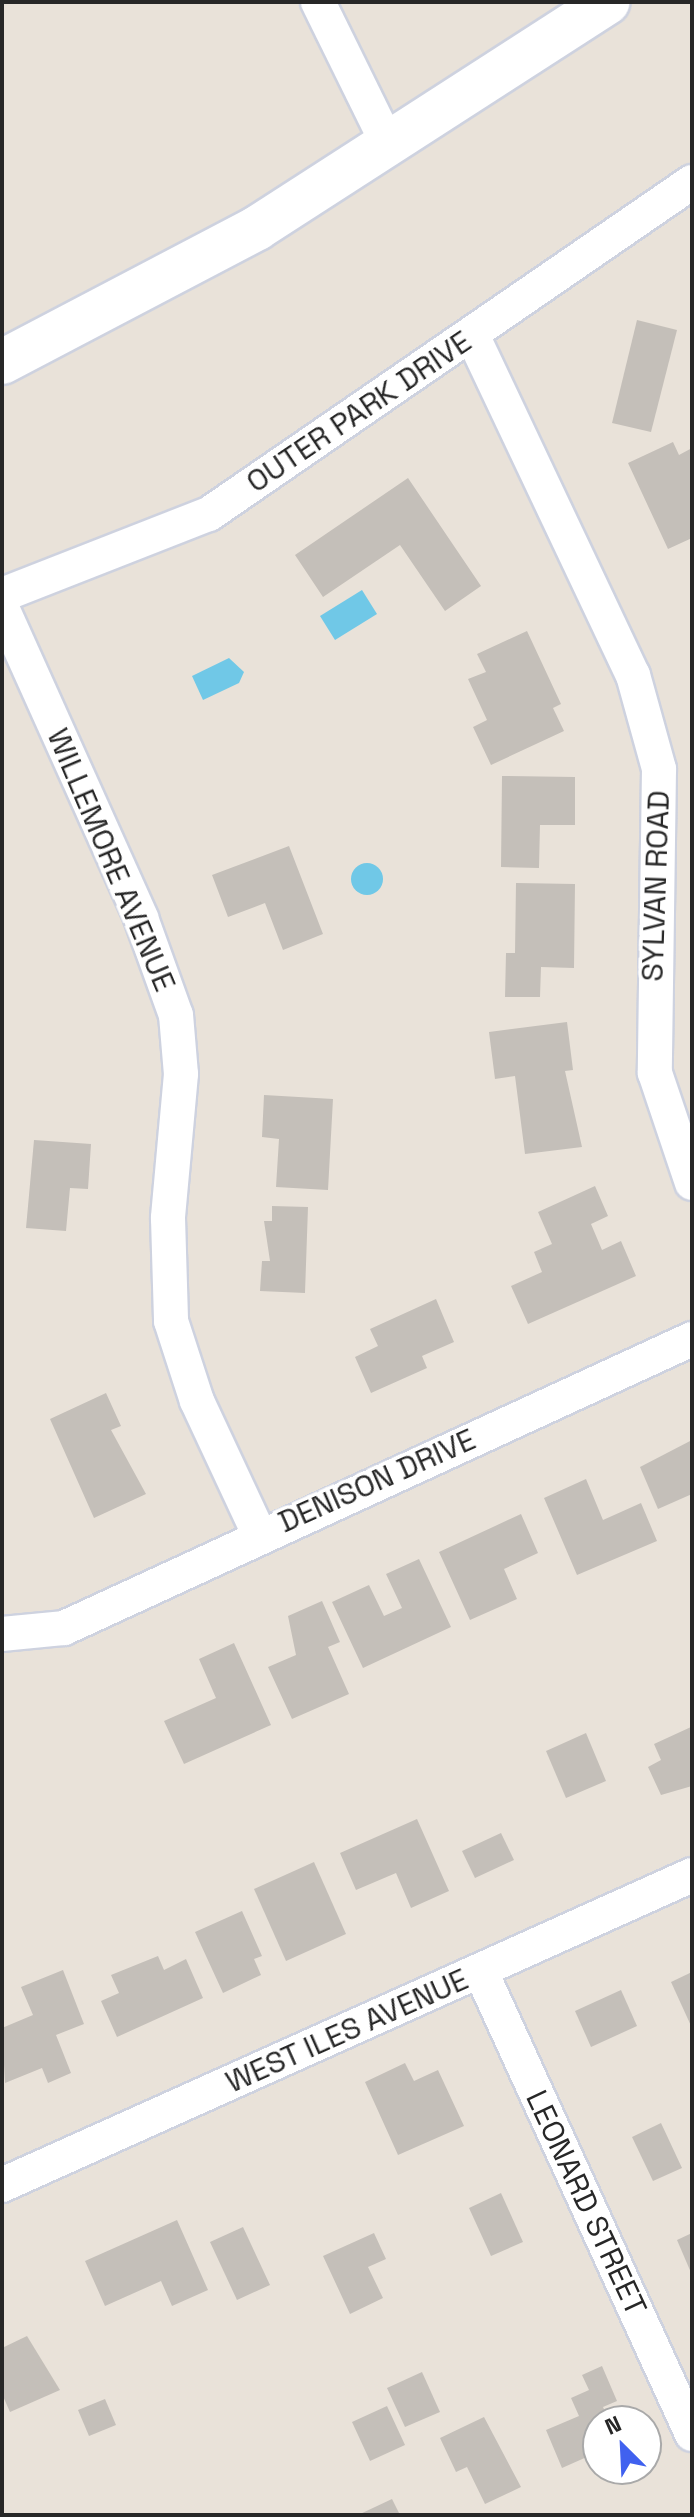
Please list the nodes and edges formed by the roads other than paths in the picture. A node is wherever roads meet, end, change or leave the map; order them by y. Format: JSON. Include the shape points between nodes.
{"nodes":[{"id":1,"x":318,"y":2,"type":"edge"},
{"id":2,"x":608,"y":2,"type":"edge"},
{"id":3,"x":389,"y":146,"type":"junction"},
{"id":4,"x":692,"y":182,"type":"edge"},
{"id":5,"x":472,"y":335,"type":"junction"},
{"id":6,"x":2,"y":362,"type":"edge"},
{"id":7,"x":2,"y":595,"type":"edge"},
{"id":8,"x":2,"y":608,"type":"edge"},
{"id":9,"x":692,"y":1183,"type":"edge"},
{"id":10,"x":692,"y":1339,"type":"edge"},
{"id":11,"x":259,"y":1534,"type":"junction"},
{"id":12,"x":2,"y":1634,"type":"edge"},
{"id":13,"x":692,"y":1875,"type":"edge"},
{"id":14,"x":481,"y":1972,"type":"junction"},
{"id":15,"x":2,"y":2185,"type":"edge"},
{"id":16,"x":692,"y":2434,"type":"edge"}],
"edges":[{"from":1,"to":3,"type":"street"},
{"from":2,"to":3,"type":"street"},
{"from":3,"to":6,"type":"street","via":[[128,301]]},
{"from":4,"to":5,"type":"street","name":"OUTER PARK DRIVE"},
{"from":5,"to":7,"type":"street","name":"OUTER PARK DRIVE","via":[[209,514]]},
{"from":5,"to":9,"type":"street","name":"SYLVAN ROAD","via":[[633,675],[659,769],[664,816],[652,968],[655,1073]]},
{"from":8,"to":11,"type":"street","name":"WILLEMORE AVENUE","via":[[147,932],[176,1015],[171,1321],[197,1401]]},
{"from":10,"to":11,"type":"street","name":"DENISON DRIVE"},
{"from":11,"to":12,"type":"street","name":"DENISON DRIVE","via":[[64,1628]]},
{"from":13,"to":14,"type":"street","name":"WEST ILES AVENUE"},
{"from":14,"to":15,"type":"street","name":"WEST ILES AVENUE"},
{"from":14,"to":16,"type":"street","name":"LEONARD STREET"}]}
